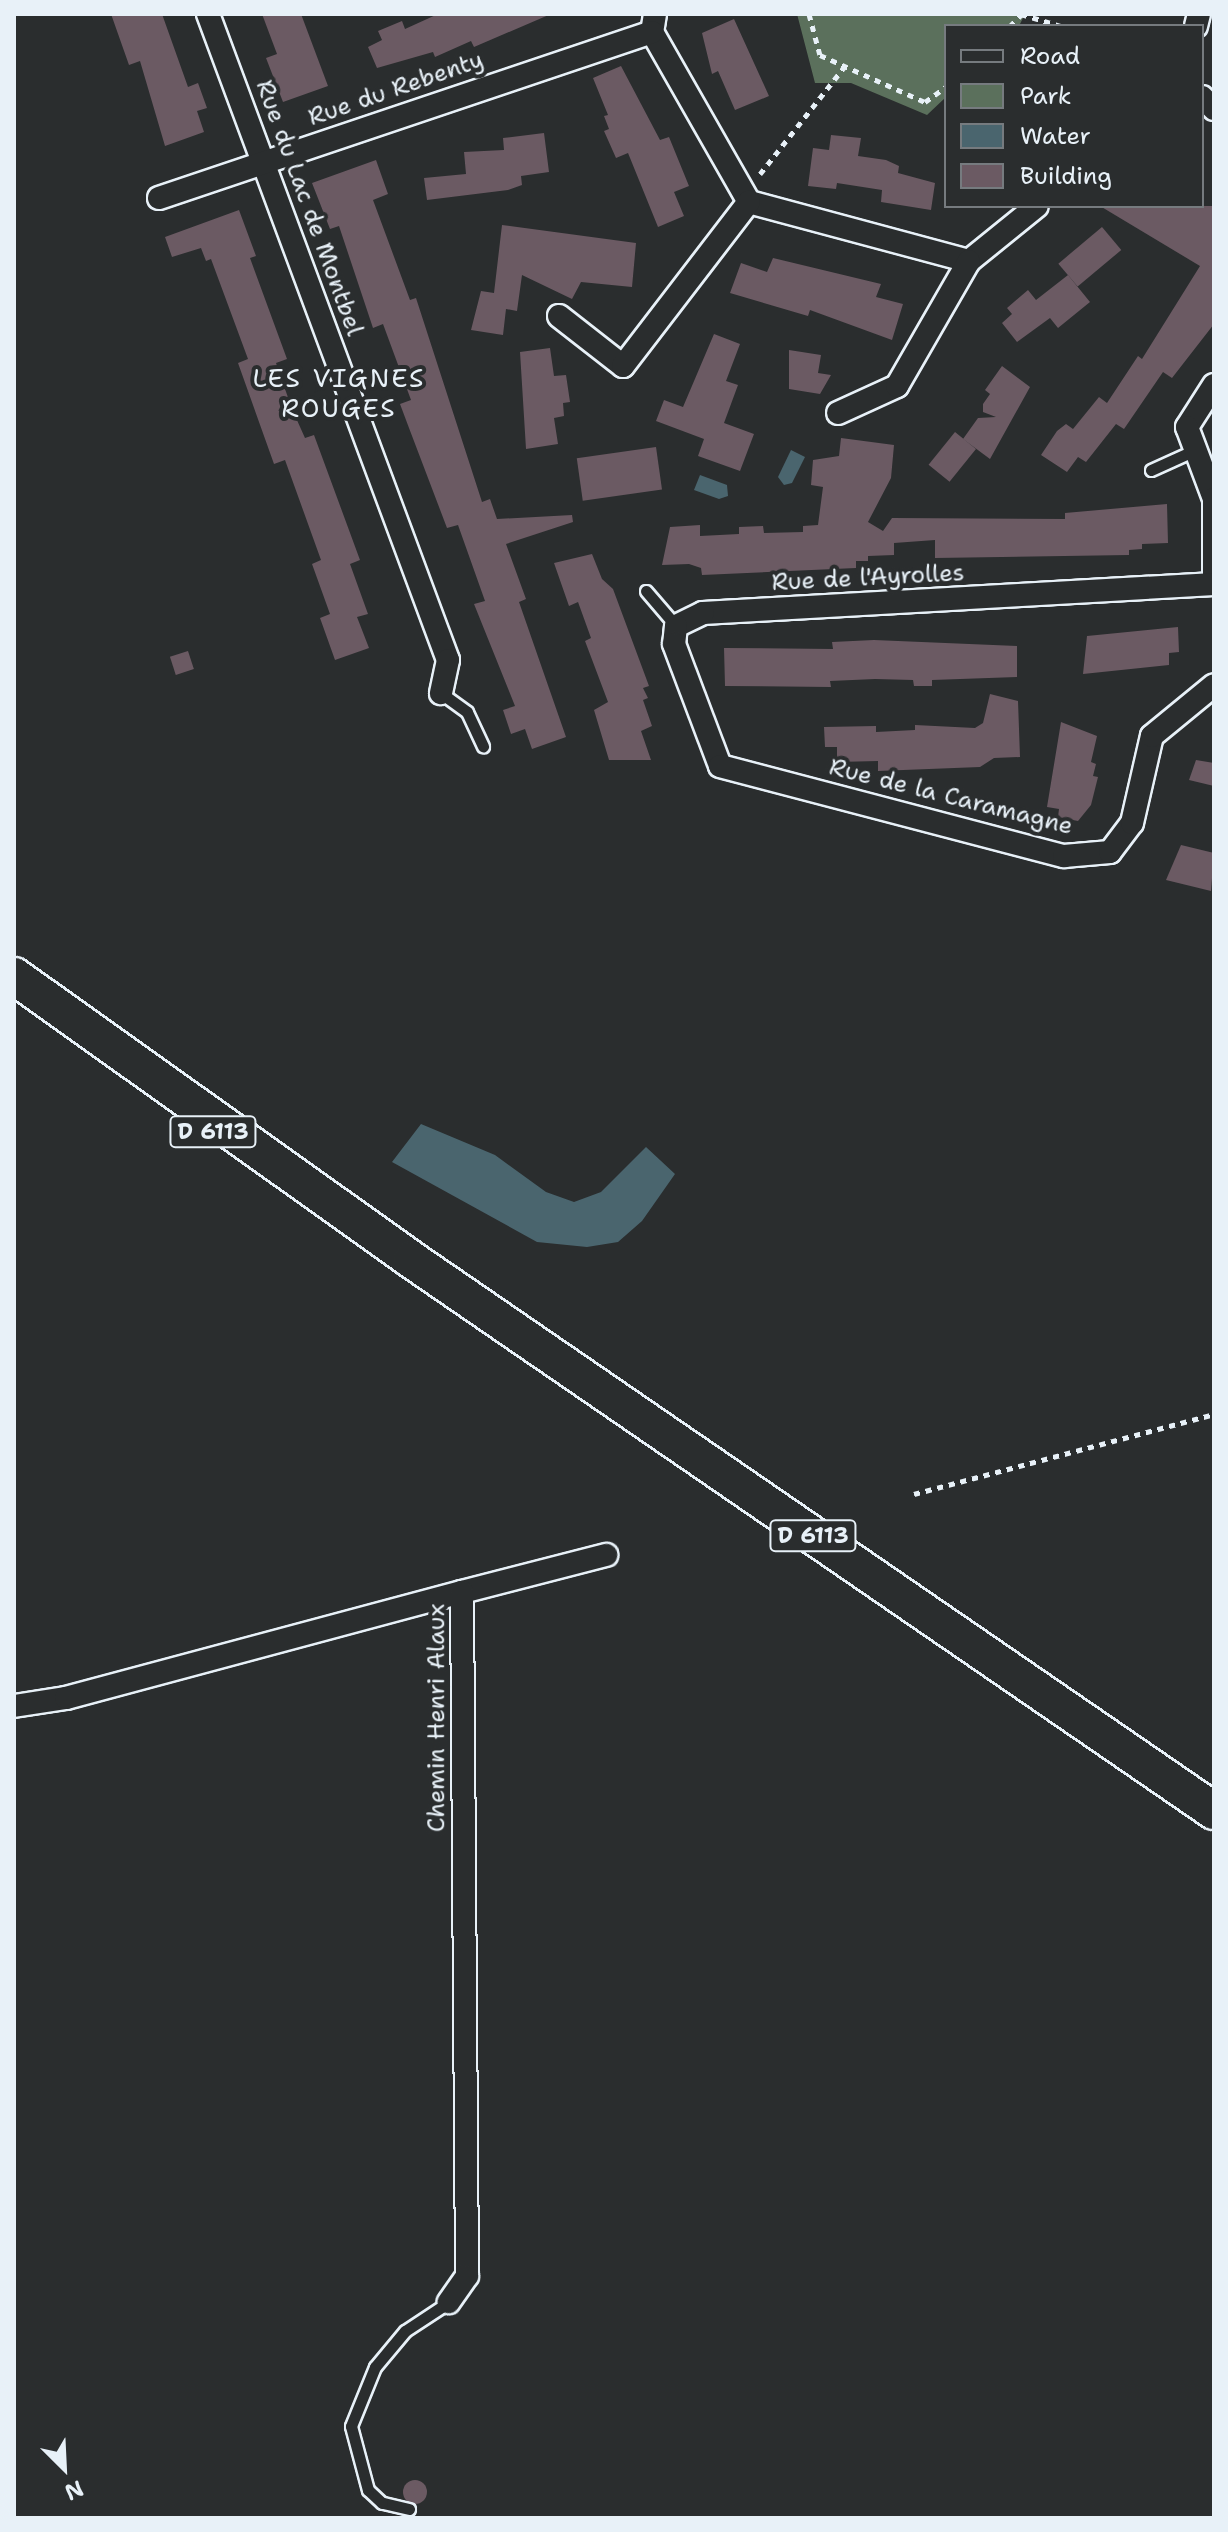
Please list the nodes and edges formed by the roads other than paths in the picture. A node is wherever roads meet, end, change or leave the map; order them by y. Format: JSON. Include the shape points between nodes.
{"nodes":[{"id":1,"x":208,"y":14,"type":"edge"},
{"id":2,"x":653,"y":23,"type":"edge"},
{"id":3,"x":264,"y":161,"type":"junction"},
{"id":4,"x":159,"y":198,"type":"dead end"},
{"id":5,"x":747,"y":198,"type":"junction"},
{"id":6,"x":1035,"y":208,"type":"edge"},
{"id":7,"x":969,"y":261,"type":"junction"},
{"id":8,"x":559,"y":316,"type":"dead end"},
{"id":9,"x":1214,"y":385,"type":"edge"},
{"id":10,"x":838,"y":413,"type":"dead end"},
{"id":11,"x":1193,"y":451,"type":"junction"},
{"id":12,"x":1151,"y":470,"type":"dead end"},
{"id":13,"x":1214,"y":582,"type":"edge"},
{"id":14,"x":646,"y":591,"type":"dead end"},
{"id":15,"x":676,"y":626,"type":"junction"},
{"id":16,"x":1214,"y":685,"type":"edge"},
{"id":17,"x":441,"y":693,"type":"joint"},
{"id":18,"x":483,"y":747,"type":"dead end"},
{"id":19,"x":14,"y":976,"type":"edge"},
{"id":20,"x":14,"y":1002,"type":"edge"},
{"id":21,"x":412,"y":1260,"type":"junction"},
{"id":22,"x":606,"y":1555,"type":"dead end"},
{"id":23,"x":462,"y":1592,"type":"junction"},
{"id":24,"x":14,"y":1706,"type":"edge"},
{"id":25,"x":1214,"y":1811,"type":"edge"},
{"id":26,"x":449,"y":2302,"type":"joint"},
{"id":27,"x":409,"y":2509,"type":"dead end"}],
"edges":[{"from":1,"to":3,"type":"street","name":"Rue du Lac de Montbel"},
{"from":2,"to":3,"type":"street","name":"Rue du Rebenty"},
{"from":2,"to":5,"type":"street"},
{"from":3,"to":4,"type":"street","name":"Rue du Rebenty"},
{"from":3,"to":17,"type":"street","name":"Rue du Lac de Montbel","via":[[448,660]]},
{"from":5,"to":7,"type":"street"},
{"from":5,"to":8,"type":"street","via":[[623,366]]},
{"from":6,"to":7,"type":"street"},
{"from":7,"to":10,"type":"street","via":[[897,386]]},
{"from":9,"to":11,"type":"street","via":[[1187,427]]},
{"from":11,"to":12,"type":"lane"},
{"from":11,"to":13,"type":"street","via":[[1211,484]]},
{"from":13,"to":15,"type":"street","name":"Rue de l'Ayrolles","via":[[703,613]]},
{"from":14,"to":15,"type":"lane"},
{"from":15,"to":16,"type":"street","name":"Rue de la Caramagne","via":[[674,644],[720,766],[1064,856],[1110,852],[1132,823],[1152,736]]},
{"from":17,"to":18,"type":"lane","via":[[467,712]]},
{"from":19,"to":21,"type":"main road","number":"D 6113"},
{"from":20,"to":21,"type":"main road","number":"D 6113"},
{"from":21,"to":25,"type":"main road","number":"D 6113"},
{"from":22,"to":23,"type":"street"},
{"from":23,"to":24,"type":"street","name":"Chemin Henri Alaux","via":[[367,1613],[66,1698]]},
{"from":23,"to":26,"type":"street","name":"Chemin Henri Alaux","via":[[467,2276]]},
{"from":26,"to":27,"type":"lane","via":[[405,2331],[375,2367],[351,2426],[368,2490],[382,2503]]}]}
